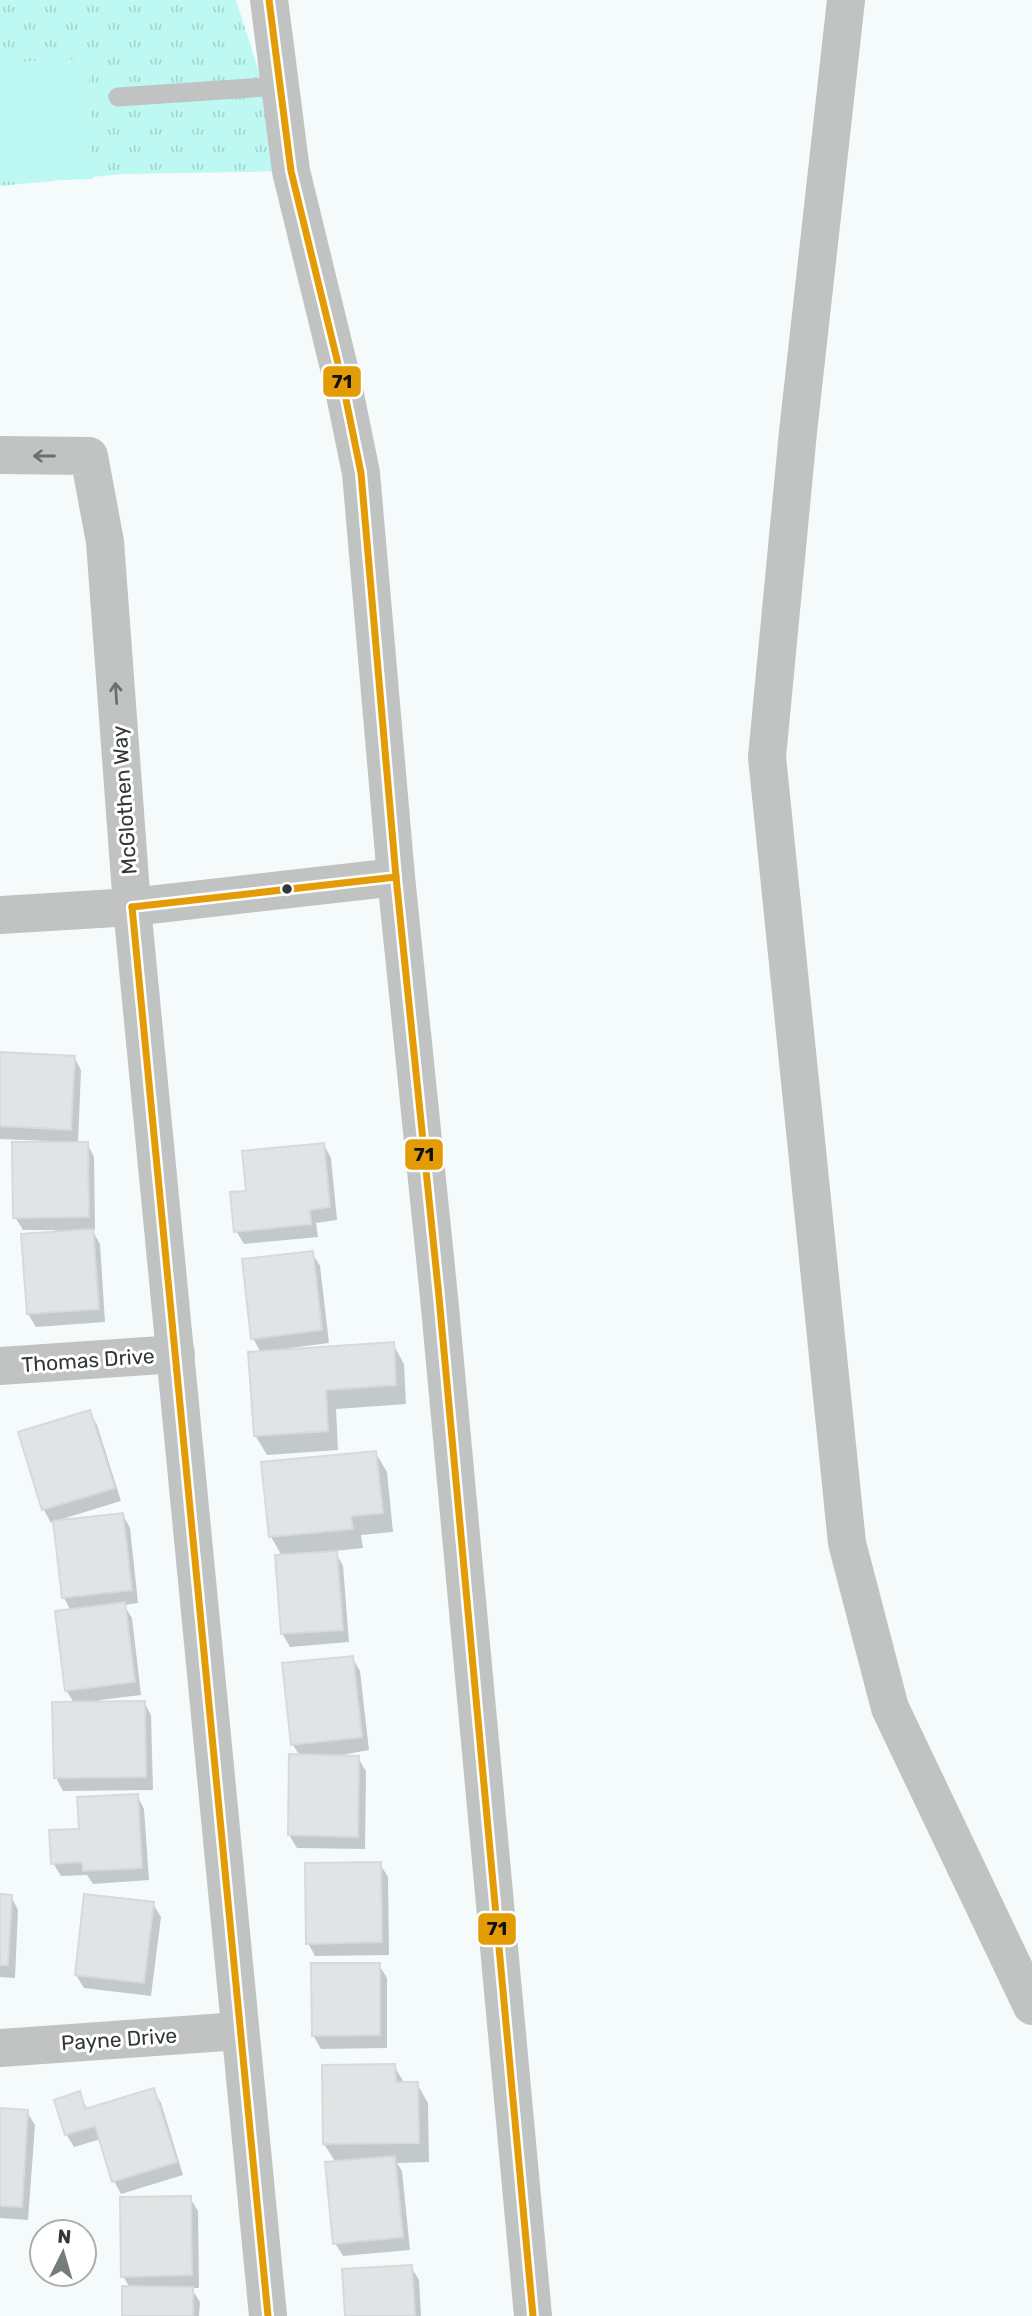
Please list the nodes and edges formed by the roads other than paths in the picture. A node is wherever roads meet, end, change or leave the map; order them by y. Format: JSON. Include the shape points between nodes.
{"nodes":[{"id":1,"x":269,"y":0,"type":"edge"},
{"id":2,"x":846,"y":0,"type":"edge"},
{"id":3,"x":280,"y":86,"type":"junction"},
{"id":4,"x":118,"y":97,"type":"dead end"},
{"id":5,"x":0,"y":455,"type":"edge"},
{"id":6,"x":396,"y":877,"type":"junction"},
{"id":7,"x":132,"y":907,"type":"junction"},
{"id":8,"x":0,"y":915,"type":"edge"},
{"id":9,"x":176,"y":1354,"type":"junction"},
{"id":10,"x":0,"y":1366,"type":"edge"},
{"id":11,"x":1032,"y":2006,"type":"edge"},
{"id":12,"x":239,"y":2031,"type":"junction"},
{"id":13,"x":0,"y":2048,"type":"edge"},
{"id":14,"x":268,"y":2316,"type":"edge"},
{"id":15,"x":533,"y":2316,"type":"edge"}],
"edges":[{"from":1,"to":3,"type":"street"},
{"from":2,"to":11,"type":"street","via":[[767,757],[846,1544],[890,1708]]},
{"from":3,"to":4,"type":"lane"},
{"from":3,"to":6,"type":"street","via":[[299,209],[361,473]]},
{"from":7,"to":5,"type":"street","name":"McGlothen Way","one_way":true,"via":[[105,542],[89,456]]},
{"from":6,"to":7,"type":"street"},
{"from":6,"to":15,"type":"street"},
{"from":7,"to":8,"type":"street"},
{"from":7,"to":9,"type":"street","name":"McGlothen Way"},
{"from":9,"to":10,"type":"street","name":"Thomas Drive"},
{"from":9,"to":12,"type":"street","name":"McGlothen Way"},
{"from":12,"to":13,"type":"street","name":"Payne Drive"},
{"from":12,"to":14,"type":"street","name":"McGlothen Way"}]}
